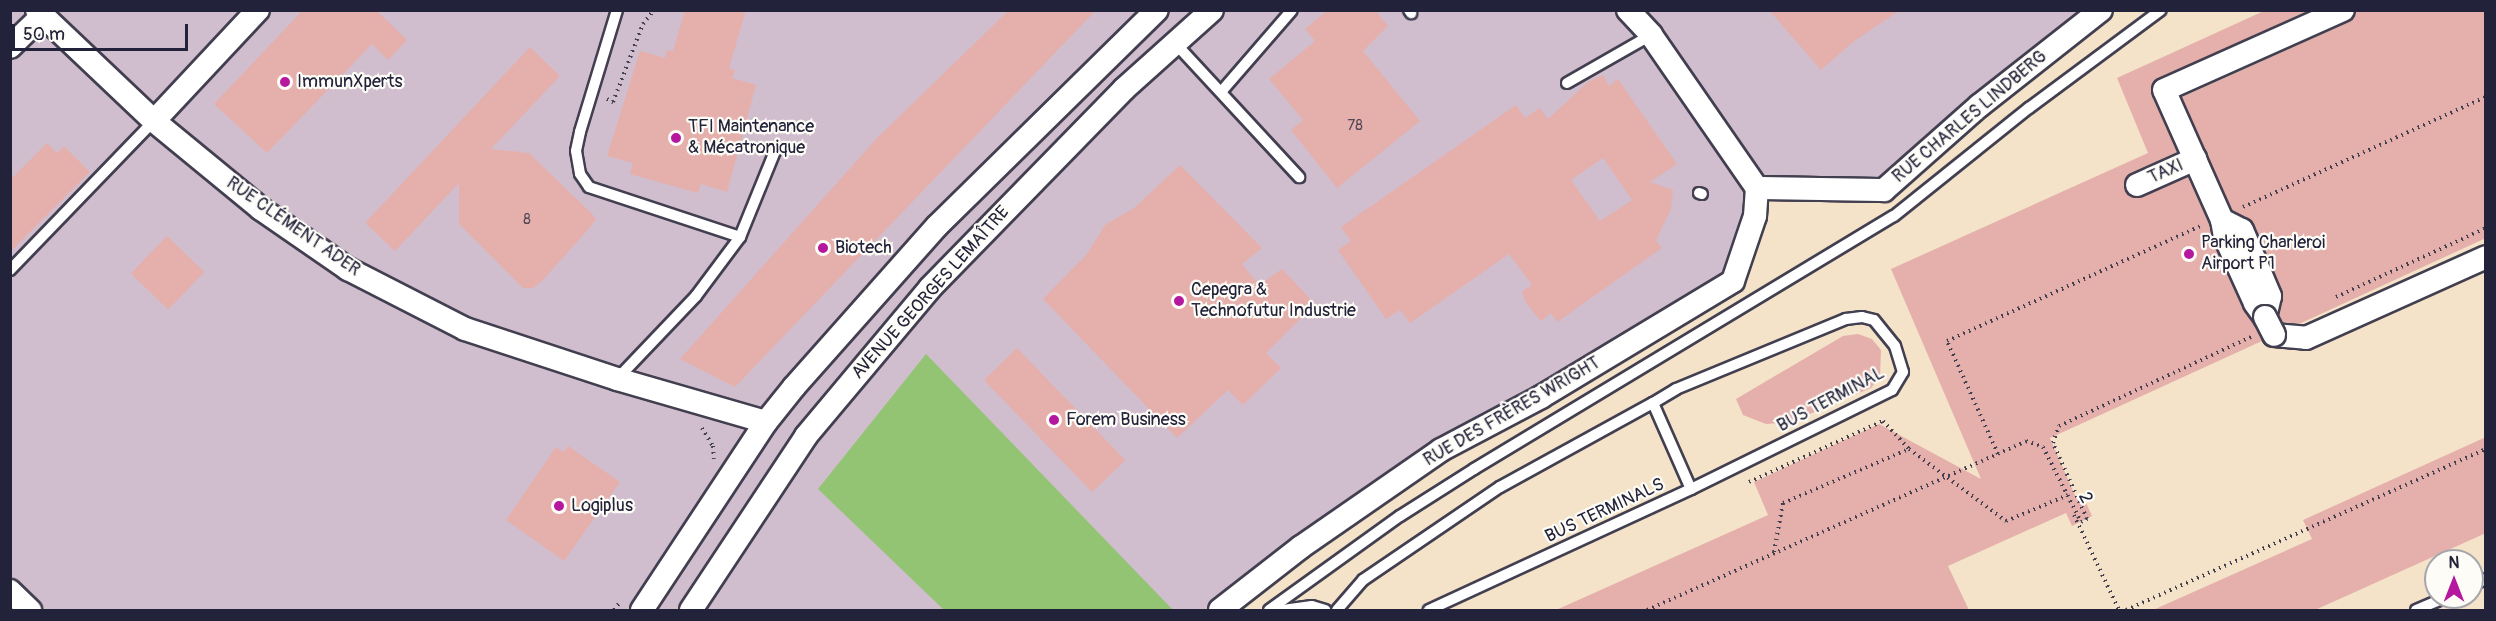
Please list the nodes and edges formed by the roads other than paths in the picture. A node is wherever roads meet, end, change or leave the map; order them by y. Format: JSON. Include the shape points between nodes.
{"nodes":[{"id":1,"x":258,"y":10,"type":"edge"},
{"id":2,"x":617,"y":10,"type":"edge"},
{"id":3,"x":1157,"y":10,"type":"edge"},
{"id":4,"x":1212,"y":10,"type":"edge"},
{"id":5,"x":1292,"y":10,"type":"edge"},
{"id":6,"x":1629,"y":10,"type":"edge"},
{"id":7,"x":2101,"y":10,"type":"edge"},
{"id":8,"x":2161,"y":10,"type":"edge"},
{"id":9,"x":2343,"y":10,"type":"edge"},
{"id":10,"x":40,"y":13,"type":"edge"},
{"id":11,"x":1651,"y":35,"type":"junction"},
{"id":12,"x":1175,"y":43,"type":"junction"},
{"id":13,"x":10,"y":46,"type":"edge"},
{"id":14,"x":1567,"y":82,"type":"dead end"},
{"id":15,"x":1221,"y":92,"type":"junction"},
{"id":16,"x":154,"y":121,"type":"junction"},
{"id":17,"x":776,"y":149,"type":"dead end"},
{"id":18,"x":2195,"y":159,"type":"junction"},
{"id":19,"x":1299,"y":177,"type":"dead end"},
{"id":20,"x":2137,"y":185,"type":"dead end"},
{"id":21,"x":1756,"y":188,"type":"junction"},
{"id":22,"x":740,"y":237,"type":"junction"},
{"id":23,"x":2486,"y":257,"type":"edge"},
{"id":24,"x":10,"y":270,"type":"edge"},
{"id":25,"x":616,"y":379,"type":"junction"},
{"id":26,"x":1653,"y":403,"type":"junction"},
{"id":27,"x":766,"y":422,"type":"junction"},
{"id":28,"x":1691,"y":489,"type":"junction"},
{"id":29,"x":1303,"y":586,"type":"junction"},
{"id":30,"x":642,"y":610,"type":"edge"},
{"id":31,"x":691,"y":610,"type":"edge"},
{"id":32,"x":1220,"y":610,"type":"edge"},
{"id":33,"x":1269,"y":610,"type":"edge"},
{"id":34,"x":1290,"y":610,"type":"edge"},
{"id":35,"x":1325,"y":610,"type":"edge"},
{"id":36,"x":1337,"y":610,"type":"edge"},
{"id":37,"x":1430,"y":610,"type":"edge"}],
"edges":[{"from":1,"to":16,"type":"street"},
{"from":2,"to":22,"type":"lane","via":[[576,152],[580,174],[590,187]]},
{"from":3,"to":27,"type":"street","name":"AVENUE GEORGES LEMAÎTRE","via":[[937,226]]},
{"from":4,"to":12,"type":"street","name":"AVENUE GEORGES LEMAÎTRE"},
{"from":5,"to":15,"type":"lane"},
{"from":6,"to":11,"type":"street"},
{"from":7,"to":21,"type":"street","name":"RUE CHARLES LINDBERG","via":[[1979,106],[1884,190]]},
{"from":8,"to":29,"type":"lane","via":[[2029,108],[1894,216],[1474,469]]},
{"from":9,"to":18,"type":"street","via":[[2164,90]]},
{"from":10,"to":13,"type":"street"},
{"from":10,"to":16,"type":"street","name":"RUE CLÉMENT ADER"},
{"from":11,"to":14,"type":"lane"},
{"from":11,"to":21,"type":"street"},
{"from":12,"to":15,"type":"lane"},
{"from":12,"to":31,"type":"street","name":"AVENUE GEORGES LEMAÎTRE","via":[[1083,130],[930,288],[806,436]]},
{"from":15,"to":19,"type":"lane"},
{"from":16,"to":24,"type":"lane"},
{"from":16,"to":25,"type":"street","name":"RUE CLÉMENT ADER","via":[[261,209],[348,269],[465,329]]},
{"from":17,"to":22,"type":"lane"},
{"from":18,"to":20,"type":"street","name":"TAXI"},
{"from":18,"to":23,"type":"street","bridge":true,"via":[[2223,225],[2235,233],[2263,299],[2260,310],[2274,335],[2306,338]]},
{"from":21,"to":32,"type":"street","name":"RUE DES FRÈRES WRIGHT","via":[[1755,216],[1733,281],[1541,397],[1441,450]]},
{"from":22,"to":25,"type":"lane","via":[[696,296]]},
{"from":25,"to":27,"type":"street","name":"RUE CLÉMENT ADER"},
{"from":26,"to":28,"type":"lane","name":"BUS TERMINALS"},
{"from":26,"to":28,"type":"lane","name":"BUS TERMINAL","via":[[1676,388],[1846,319],[1862,316],[1874,320],[1895,346],[1903,372],[1892,390]]},
{"from":26,"to":36,"type":"lane","via":[[1500,487],[1363,580]]},
{"from":27,"to":30,"type":"street","name":"AVENUE GEORGES LEMAÎTRE"},
{"from":28,"to":37,"type":"lane","name":"BUS TERMINALS"},
{"from":29,"to":33,"type":"lane"},
{"from":29,"to":34,"type":"lane"},
{"from":34,"to":35,"type":"lane","via":[[1312,606]]}]}
